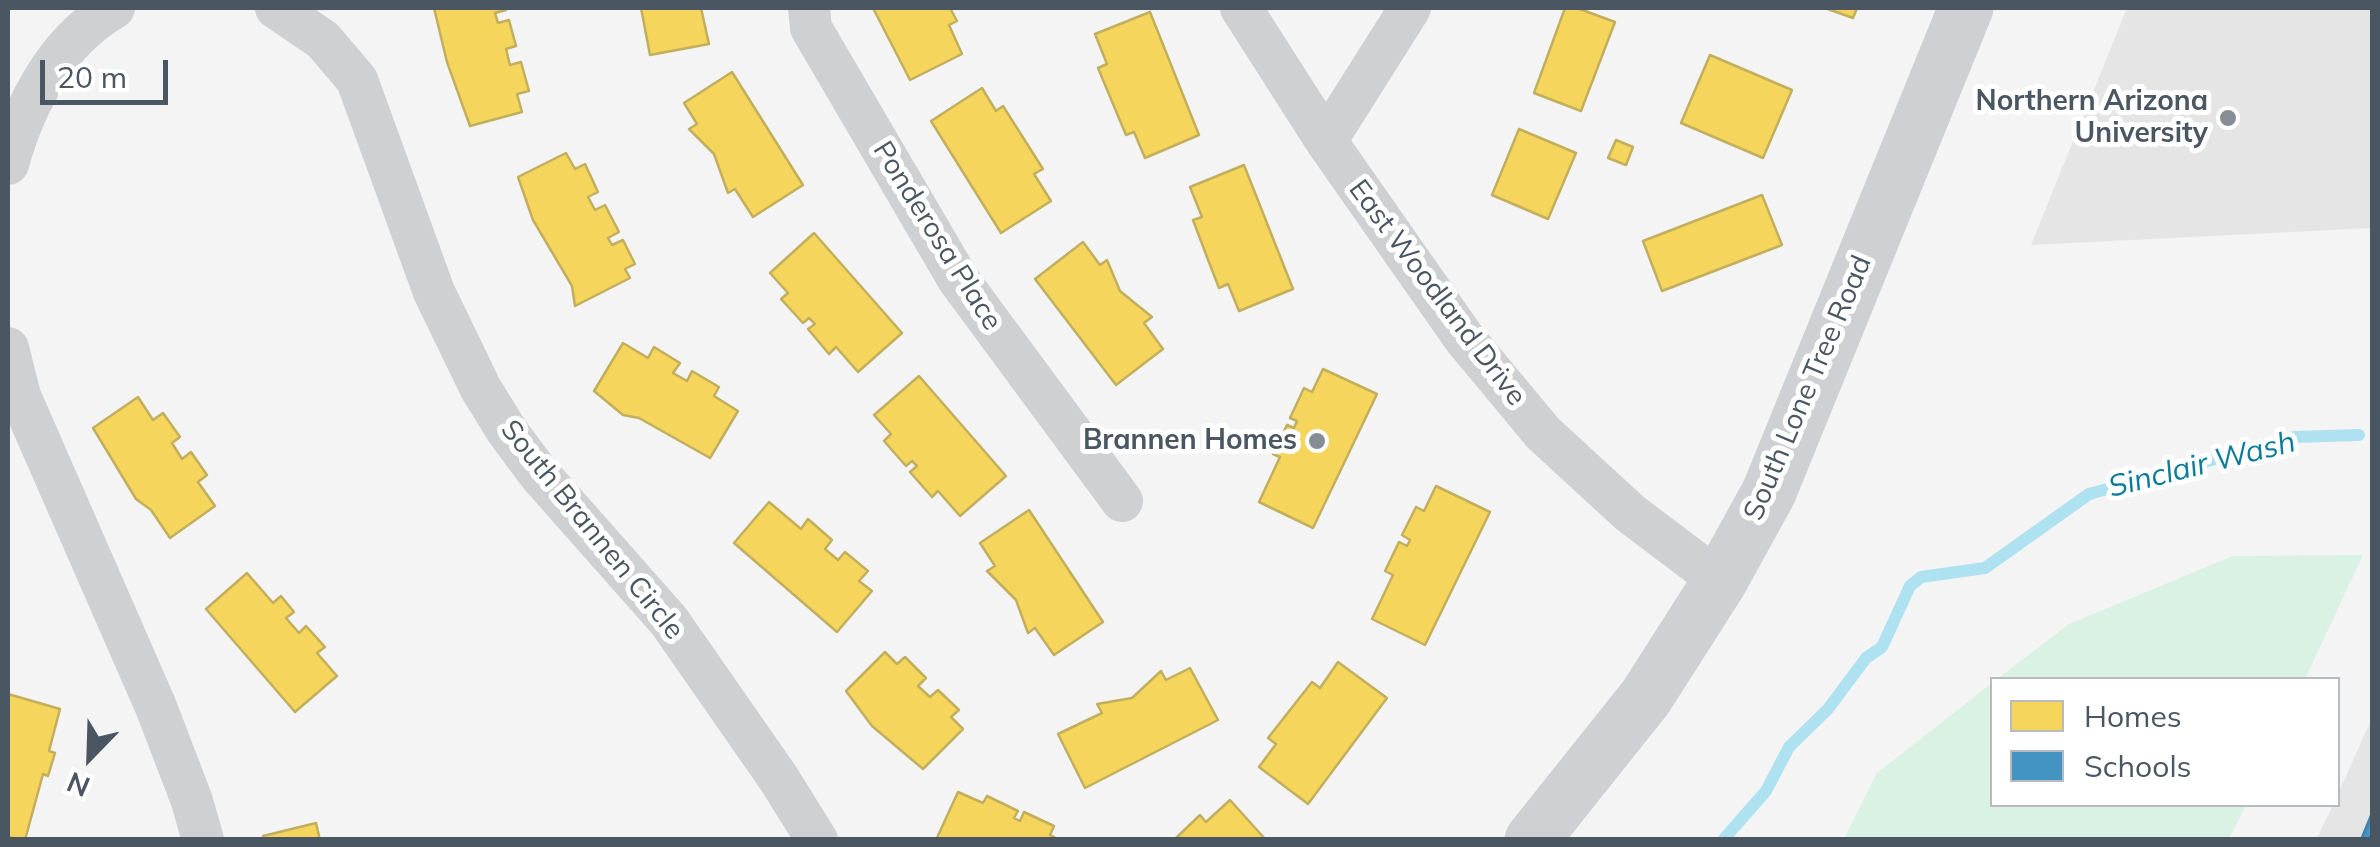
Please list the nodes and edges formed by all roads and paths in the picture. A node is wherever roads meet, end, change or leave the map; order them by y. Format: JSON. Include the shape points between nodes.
{"nodes":[{"id":1,"x":114,"y":8,"type":"edge"},
{"id":2,"x":276,"y":8,"type":"edge"},
{"id":3,"x":809,"y":8,"type":"edge"},
{"id":4,"x":1241,"y":8,"type":"edge"},
{"id":5,"x":1410,"y":8,"type":"edge"},
{"id":6,"x":1966,"y":8,"type":"edge"},
{"id":7,"x":1326,"y":141,"type":"junction"},
{"id":8,"x":8,"y":164,"type":"edge"},
{"id":9,"x":8,"y":348,"type":"edge"},
{"id":10,"x":1122,"y":502,"type":"dead end"},
{"id":11,"x":1720,"y":581,"type":"junction"},
{"id":12,"x":202,"y":840,"type":"edge"},
{"id":13,"x":818,"y":840,"type":"edge"},
{"id":14,"x":1532,"y":840,"type":"edge"}],
"edges":[{"from":1,"to":8,"type":"street","via":[[58,58],[22,120]]},
{"from":2,"to":13,"type":"street","name":"South Brannen Circle","via":[[323,40],[358,80],[434,292],[507,431],[670,621]]},
{"from":3,"to":10,"type":"street","name":"Ponderosa Place","via":[[810,28],[958,279]]},
{"from":4,"to":7,"type":"street","name":"East Woodland Drive"},
{"from":5,"to":7,"type":"street"},
{"from":6,"to":11,"type":"main road","name":"South Lone Tree Road","via":[[1769,492]]},
{"from":7,"to":11,"type":"street","name":"East Woodland Drive","via":[[1464,338],[1543,433],[1630,513]]},
{"from":9,"to":12,"type":"street","via":[[31,423],[156,707]]},
{"from":11,"to":14,"type":"main road","name":"South Lone Tree Road","via":[[1646,696]]}]}
